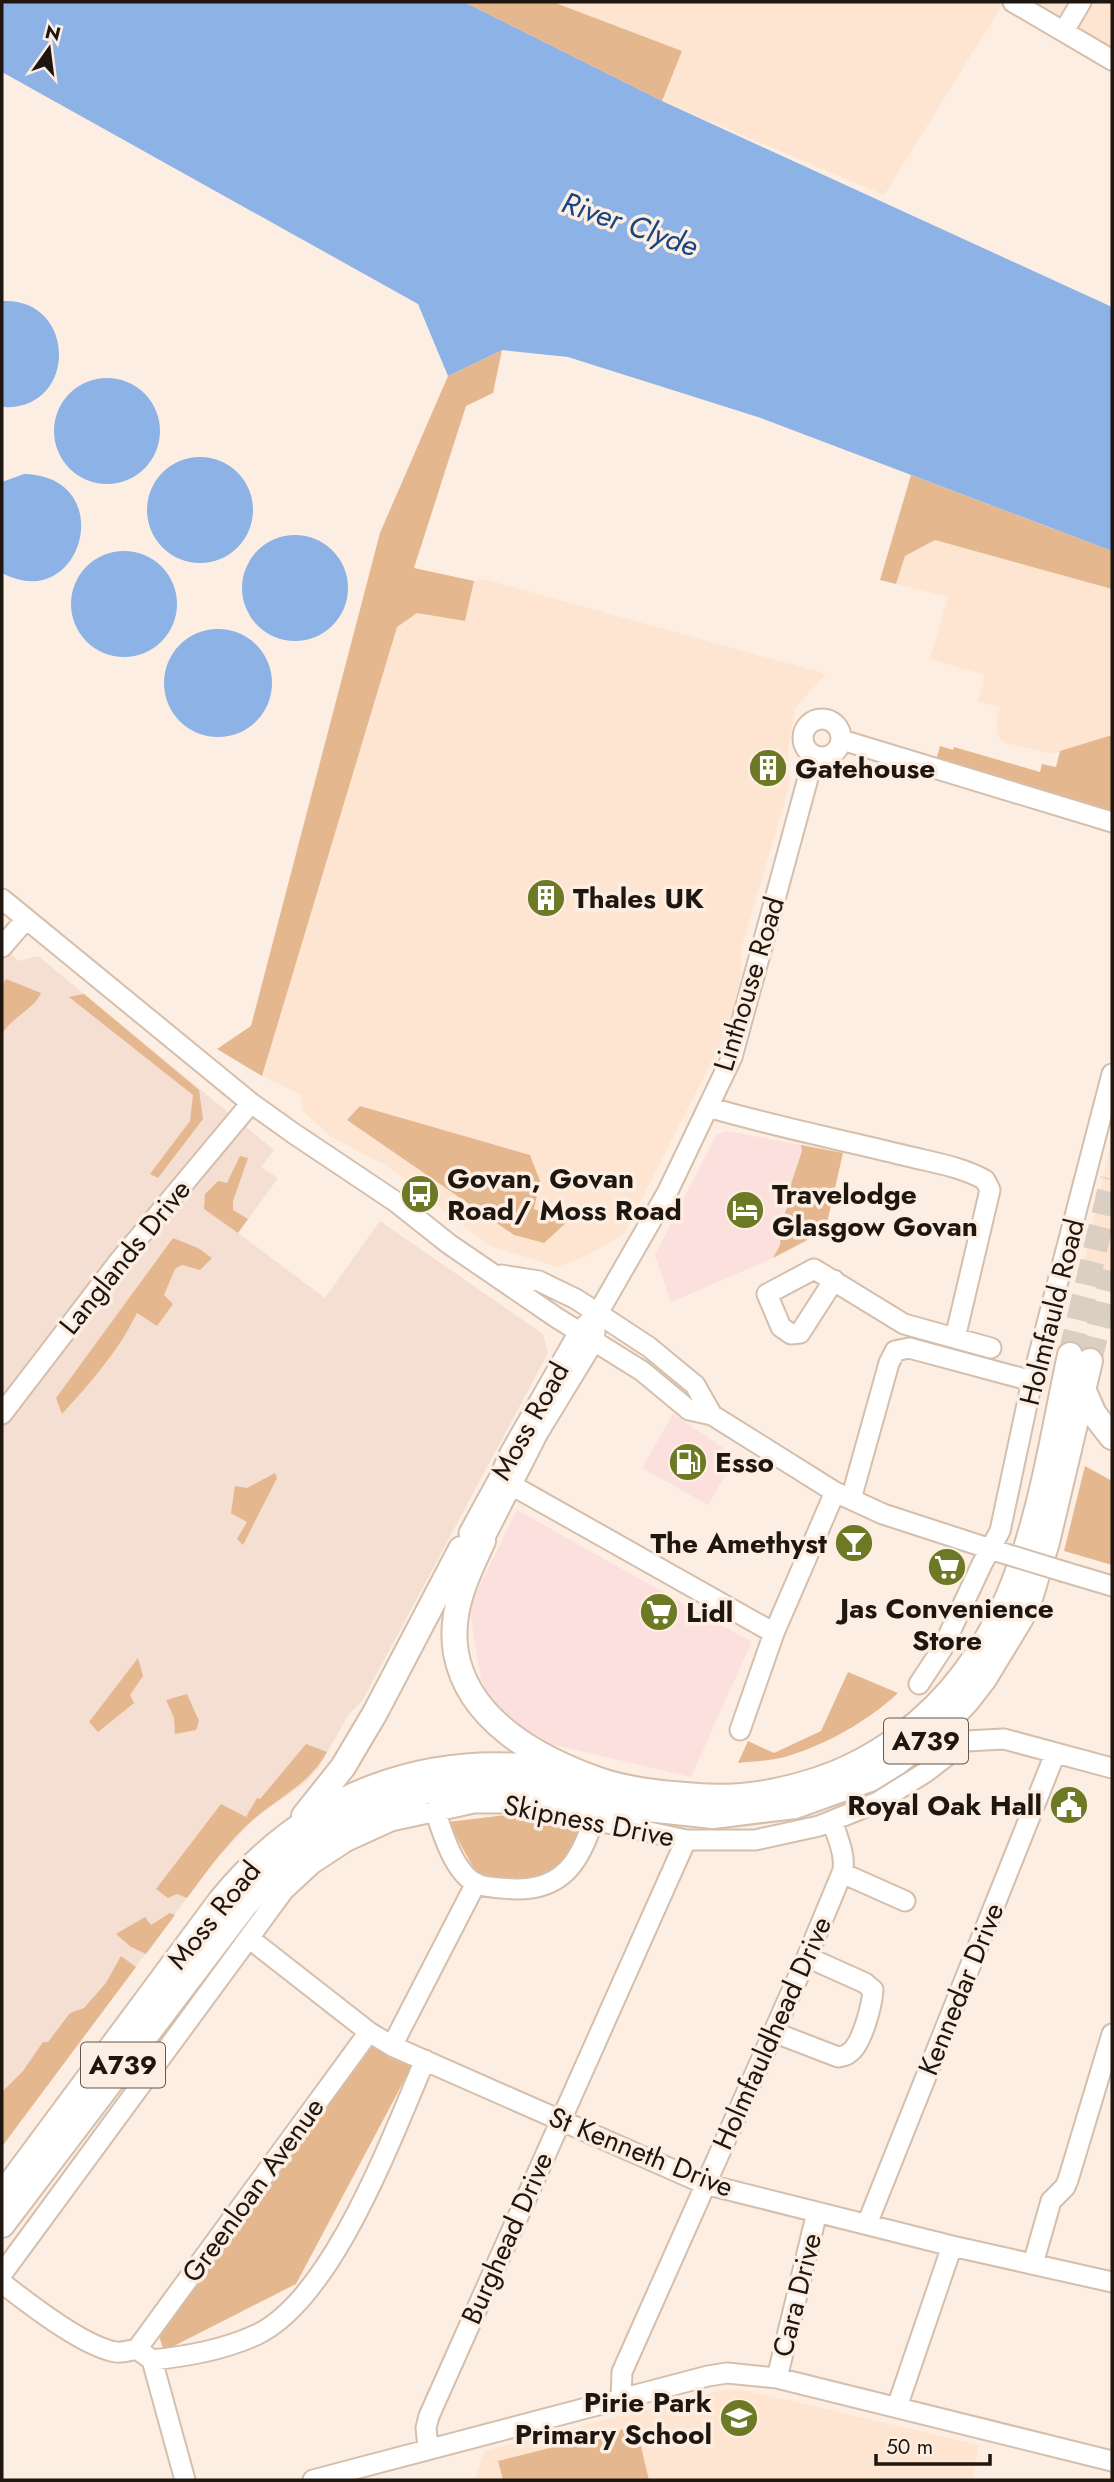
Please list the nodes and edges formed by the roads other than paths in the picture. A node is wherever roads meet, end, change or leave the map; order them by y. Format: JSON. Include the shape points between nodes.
{"nodes":[{"id":1,"x":1013,"y":2,"type":"edge"},
{"id":2,"x":1081,"y":2,"type":"edge"},
{"id":3,"x":1064,"y":31,"type":"junction"},
{"id":4,"x":1112,"y":60,"type":"edge"},
{"id":5,"x":842,"y":740,"type":"junction"},
{"id":6,"x":814,"y":756,"type":"junction"},
{"id":7,"x":1112,"y":821,"type":"edge"},
{"id":8,"x":3,"y":902,"type":"edge"},
{"id":9,"x":26,"y":919,"type":"junction"},
{"id":10,"x":2,"y":947,"type":"edge"},
{"id":11,"x":1112,"y":1074,"type":"edge"},
{"id":12,"x":251,"y":1103,"type":"junction"},
{"id":13,"x":708,"y":1107,"type":"junction"},
{"id":14,"x":495,"y":1274,"type":"junction"},
{"id":15,"x":834,"y":1280,"type":"dead end"},
{"id":16,"x":598,"y":1313,"type":"junction"},
{"id":17,"x":586,"y":1337,"type":"junction"},
{"id":18,"x":955,"y":1338,"type":"junction"},
{"id":19,"x":991,"y":1348,"type":"dead end"},
{"id":20,"x":1032,"y":1381,"type":"junction"},
{"id":21,"x":1083,"y":1390,"type":"junction"},
{"id":22,"x":2,"y":1414,"type":"edge"},
{"id":23,"x":712,"y":1415,"type":"junction"},
{"id":24,"x":1112,"y":1437,"type":"edge"},
{"id":25,"x":505,"y":1481,"type":"junction"},
{"id":26,"x":843,"y":1495,"type":"junction"},
{"id":27,"x":476,"y":1537,"type":"junction"},
{"id":28,"x":998,"y":1551,"type":"junction"},
{"id":29,"x":1112,"y":1586,"type":"edge"},
{"id":30,"x":774,"y":1633,"type":"junction"},
{"id":31,"x":919,"y":1684,"type":"dead end"},
{"id":32,"x":740,"y":1730,"type":"dead end"},
{"id":33,"x":1055,"y":1754,"type":"junction"},
{"id":34,"x":1112,"y":1768,"type":"edge"},
{"id":35,"x":597,"y":1780,"type":"junction"},
{"id":36,"x":435,"y":1810,"type":"junction"},
{"id":37,"x":593,"y":1821,"type":"junction"},
{"id":38,"x":832,"y":1821,"type":"junction"},
{"id":39,"x":293,"y":1830,"type":"junction"},
{"id":40,"x":686,"y":1840,"type":"junction"},
{"id":41,"x":842,"y":1873,"type":"junction"},
{"id":42,"x":476,"y":1884,"type":"junction"},
{"id":43,"x":905,"y":1901,"type":"dead end"},
{"id":44,"x":250,"y":1939,"type":"junction"},
{"id":45,"x":807,"y":1957,"type":"junction"},
{"id":46,"x":369,"y":2032,"type":"junction"},
{"id":47,"x":773,"y":2032,"type":"junction"},
{"id":48,"x":1112,"y":2034,"type":"edge"},
{"id":49,"x":392,"y":2046,"type":"junction"},
{"id":50,"x":425,"y":2060,"type":"junction"},
{"id":51,"x":560,"y":2120,"type":"junction"},
{"id":52,"x":705,"y":2184,"type":"junction"},
{"id":53,"x":2,"y":2195,"type":"edge"},
{"id":54,"x":817,"y":2212,"type":"junction"},
{"id":55,"x":867,"y":2224,"type":"junction"},
{"id":56,"x":2,"y":2225,"type":"edge"},
{"id":57,"x":952,"y":2246,"type":"junction"},
{"id":58,"x":1033,"y":2264,"type":"junction"},
{"id":59,"x":2,"y":2274,"type":"edge"},
{"id":60,"x":1112,"y":2282,"type":"edge"},
{"id":61,"x":2,"y":2283,"type":"edge"},
{"id":62,"x":145,"y":2355,"type":"junction"},
{"id":63,"x":777,"y":2378,"type":"junction"},
{"id":64,"x":621,"y":2399,"type":"junction"},
{"id":65,"x":897,"y":2407,"type":"junction"},
{"id":66,"x":428,"y":2448,"type":"junction"},
{"id":67,"x":1112,"y":2460,"type":"edge"},
{"id":68,"x":185,"y":2480,"type":"edge"},
{"id":69,"x":313,"y":2480,"type":"edge"}],
"edges":[{"from":1,"to":3,"type":"street"},
{"from":2,"to":3,"type":"street"},
{"from":3,"to":4,"type":"street"},
{"from":5,"to":6,"type":"street","via":[[835,753]]},
{"from":5,"to":6,"type":"street","name":"Linthouse Road","via":[[833,721],[812,721],[803,737]]},
{"from":5,"to":7,"type":"street"},
{"from":6,"to":13,"type":"street","name":"Linthouse Road","via":[[732,1057]]},
{"from":8,"to":9,"type":"street"},
{"from":9,"to":10,"type":"street"},
{"from":9,"to":12,"type":"street"},
{"from":11,"to":20,"type":"street","name":"Holmfauld Road"},
{"from":12,"to":14,"type":"street"},
{"from":12,"to":22,"type":"street","name":"Langlands Drive","via":[[157,1213]]},
{"from":13,"to":16,"type":"street","name":"Linthouse Road","via":[[667,1193]]},
{"from":13,"to":18,"type":"street","via":[[953,1167],[985,1180],[990,1190]]},
{"from":14,"to":16,"type":"street","via":[[539,1281]]},
{"from":14,"to":17,"type":"street"},
{"from":15,"to":18,"type":"street","via":[[904,1324]]},
{"from":16,"to":17,"type":"street"},
{"from":16,"to":23,"type":"street","via":[[695,1385]]},
{"from":17,"to":23,"type":"street","via":[[642,1371],[690,1410]]},
{"from":17,"to":25,"type":"street","name":"Moss Road","via":[[538,1433]]},
{"from":18,"to":19,"type":"street"},
{"from":20,"to":26,"type":"street","via":[[909,1348],[895,1351],[859,1473]]},
{"from":20,"to":28,"type":"street","name":"Holmfauld Road"},
{"from":21,"to":24,"type":"main road"},
{"from":21,"to":35,"type":"main road","number":"A739","via":[[1080,1358],[1011,1588],[966,1671],[911,1729],[884,1748],[818,1780],[748,1795],[687,1796]]},
{"from":21,"to":56,"type":"main road","name":"Moss Road","number":"A739","via":[[1047,1542],[1021,1618],[984,1679],[924,1743],[870,1779],[795,1806],[713,1816],[492,1785],[426,1791],[368,1812],[321,1836],[289,1859],[245,1905]]},
{"from":23,"to":26,"type":"street"},
{"from":25,"to":27,"type":"street","name":"Moss Road"},
{"from":25,"to":30,"type":"street"},
{"from":26,"to":28,"type":"street","via":[[883,1514]]},
{"from":26,"to":30,"type":"street"},
{"from":27,"to":35,"type":"main road","via":[[456,1614],[456,1652],[464,1680],[501,1728],[523,1744]]},
{"from":27,"to":39,"type":"main road","via":[[343,1767]]},
{"from":28,"to":29,"type":"street","bridge":true},
{"from":28,"to":31,"type":"street","name":"Holmfauld Road","via":[[982,1564],[942,1649]]},
{"from":30,"to":32,"type":"street"},
{"from":33,"to":34,"type":"street","name":"Skipness Drive"},
{"from":33,"to":38,"type":"street","name":"Skipness Drive","via":[[1004,1738],[967,1741],[878,1802]]},
{"from":33,"to":55,"type":"street","name":"Kennedar Drive"},
{"from":35,"to":39,"type":"main road","name":"Moss Road","number":"A739","via":[[506,1765],[408,1775],[339,1803]]},
{"from":36,"to":37,"type":"street","name":"Skipness Drive","via":[[474,1803],[515,1803]]},
{"from":36,"to":42,"type":"street","via":[[445,1844]]},
{"from":36,"to":44,"type":"street","name":"Skipness Drive","via":[[391,1821],[346,1840],[284,1890]]},
{"from":37,"to":40,"type":"street","name":"Skipness Drive"},
{"from":37,"to":42,"type":"street","via":[[572,1867],[548,1884],[531,1889]]},
{"from":38,"to":40,"type":"street","name":"Skipness Drive","via":[[755,1840]]},
{"from":38,"to":41,"type":"street","via":[[845,1866]]},
{"from":39,"to":53,"type":"main road","name":"Moss Road","number":"A739","via":[[221,1900]]},
{"from":40,"to":51,"type":"street","name":"Burghead Drive"},
{"from":41,"to":43,"type":"street"},
{"from":41,"to":45,"type":"street","name":"Holmfauldhead Drive"},
{"from":42,"to":49,"type":"street"},
{"from":44,"to":46,"type":"street","name":"St Kenneth Drive"},
{"from":44,"to":59,"type":"street","name":"Skipness Drive"},
{"from":45,"to":47,"type":"street","name":"Holmfauldhead Drive"},
{"from":45,"to":47,"type":"street","via":[[873,1990],[872,2006],[856,2044],[850,2053],[838,2057]]},
{"from":46,"to":49,"type":"street","name":"St Kenneth Drive"},
{"from":46,"to":62,"type":"street","name":"Greenloan Avenue"},
{"from":47,"to":52,"type":"street","name":"Holmfauldhead Drive"},
{"from":48,"to":58,"type":"street","via":[[1068,2180],[1051,2202]]},
{"from":49,"to":50,"type":"street","name":"St Kenneth Drive"},
{"from":50,"to":51,"type":"street","name":"St Kenneth Drive"},
{"from":50,"to":62,"type":"street","via":[[366,2193],[326,2265],[289,2313],[257,2334],[213,2350],[184,2357]]},
{"from":51,"to":52,"type":"street","name":"St Kenneth Drive"},
{"from":51,"to":66,"type":"street","name":"Burghead Drive","via":[[429,2416]]},
{"from":52,"to":54,"type":"street","name":"St Kenneth Drive"},
{"from":52,"to":64,"type":"street","name":"Holmfauldhead Drive","via":[[622,2372]]},
{"from":54,"to":55,"type":"street","name":"St Kenneth Drive"},
{"from":54,"to":63,"type":"street","name":"Cara Drive"},
{"from":55,"to":57,"type":"street","name":"St Kenneth Drive"},
{"from":57,"to":58,"type":"street","name":"St Kenneth Drive"},
{"from":57,"to":65,"type":"street"},
{"from":58,"to":60,"type":"street","name":"St Kenneth Drive"},
{"from":61,"to":62,"type":"street","via":[[87,2340],[117,2353]]},
{"from":62,"to":68,"type":"street"},
{"from":63,"to":64,"type":"street","via":[[727,2372]]},
{"from":63,"to":65,"type":"street"},
{"from":64,"to":66,"type":"street"},
{"from":65,"to":67,"type":"street"},
{"from":66,"to":69,"type":"street"}]}
